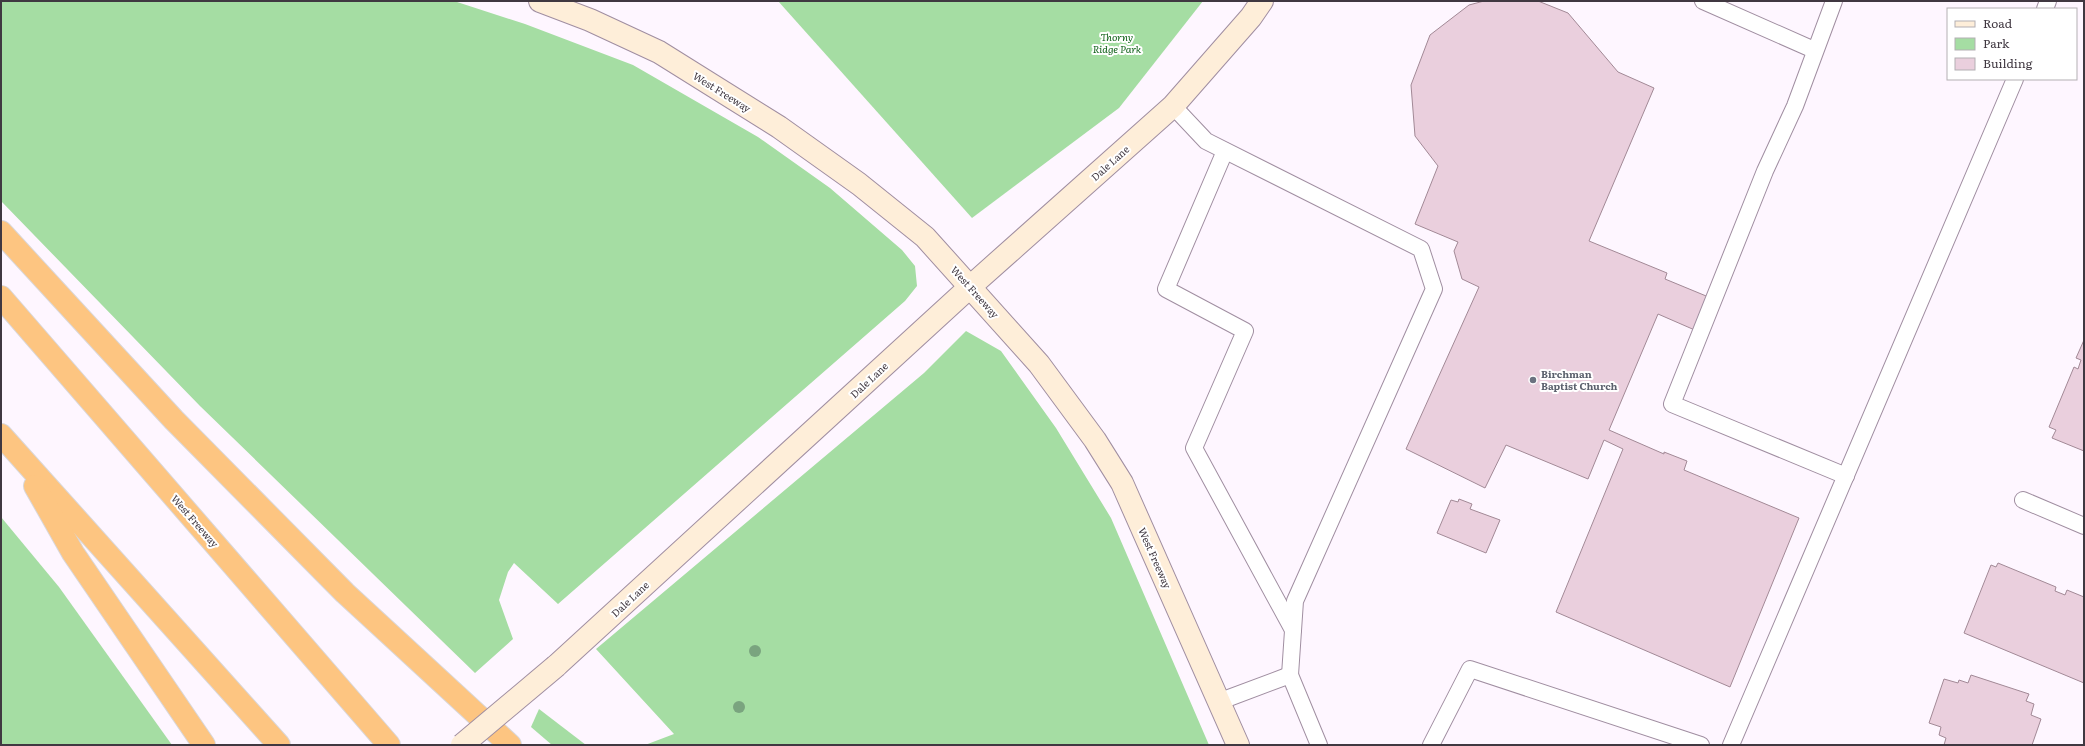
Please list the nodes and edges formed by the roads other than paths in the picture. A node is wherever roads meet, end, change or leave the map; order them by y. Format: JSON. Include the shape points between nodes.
{"nodes":[{"id":1,"x":540,"y":1,"type":"edge"},
{"id":2,"x":1262,"y":1,"type":"edge"},
{"id":3,"x":1703,"y":1,"type":"edge"},
{"id":4,"x":1834,"y":1,"type":"edge"},
{"id":5,"x":1814,"y":50,"type":"junction"},
{"id":6,"x":2015,"y":80,"type":"edge"},
{"id":7,"x":1173,"y":106,"type":"junction"},
{"id":8,"x":1225,"y":151,"type":"junction"},
{"id":9,"x":1,"y":232,"type":"edge"},
{"id":10,"x":971,"y":286,"type":"junction"},
{"id":11,"x":1,"y":297,"type":"edge"},
{"id":12,"x":7,"y":442,"type":"edge"},
{"id":13,"x":1846,"y":476,"type":"junction"},
{"id":14,"x":2023,"y":500,"type":"dead end"},
{"id":15,"x":2084,"y":526,"type":"edge"},
{"id":16,"x":1293,"y":630,"type":"junction"},
{"id":17,"x":1290,"y":675,"type":"junction"},
{"id":18,"x":1218,"y":702,"type":"junction"},
{"id":19,"x":204,"y":745,"type":"edge"},
{"id":20,"x":279,"y":745,"type":"edge"},
{"id":21,"x":389,"y":745,"type":"edge"},
{"id":22,"x":462,"y":745,"type":"edge"},
{"id":23,"x":510,"y":745,"type":"edge"},
{"id":24,"x":1238,"y":745,"type":"edge"},
{"id":25,"x":1319,"y":745,"type":"edge"},
{"id":26,"x":1431,"y":745,"type":"edge"},
{"id":27,"x":1701,"y":745,"type":"edge"},
{"id":28,"x":1731,"y":745,"type":"edge"}],
"edges":[{"from":1,"to":10,"type":"street","name":"West Freeway","via":[[590,20],[659,52],[779,127],[859,184],[925,237]]},
{"from":2,"to":7,"type":"street","name":"Dale Lane"},
{"from":3,"to":5,"type":"lane"},
{"from":4,"to":5,"type":"lane"},
{"from":5,"to":13,"type":"lane","via":[[1795,106],[1765,171],[1672,404]]},
{"from":6,"to":13,"type":"lane"},
{"from":7,"to":8,"type":"lane","via":[[1206,142]]},
{"from":7,"to":10,"type":"street","name":"Dale Lane"},
{"from":8,"to":16,"type":"lane","via":[[1166,289],[1245,331],[1194,448]]},
{"from":8,"to":16,"type":"lane","via":[[1421,249],[1434,289],[1294,601]]},
{"from":9,"to":23,"type":"highway","via":[[174,420],[345,593]]},
{"from":10,"to":18,"type":"street","name":"West Freeway","via":[[1039,364],[1095,440],[1122,483]]},
{"from":10,"to":22,"type":"street","name":"Dale Lane","bridge":true,"via":[[556,666]]},
{"from":11,"to":21,"type":"highway","name":"West Freeway"},
{"from":12,"to":19,"type":"highway","via":[[73,553]]},
{"from":12,"to":20,"type":"highway"},
{"from":13,"to":28,"type":"lane"},
{"from":14,"to":15,"type":"lane"},
{"from":16,"to":17,"type":"lane"},
{"from":17,"to":18,"type":"lane"},
{"from":17,"to":25,"type":"lane"},
{"from":18,"to":24,"type":"street","name":"West Freeway"},
{"from":26,"to":27,"type":"lane","via":[[1470,669]]}]}
